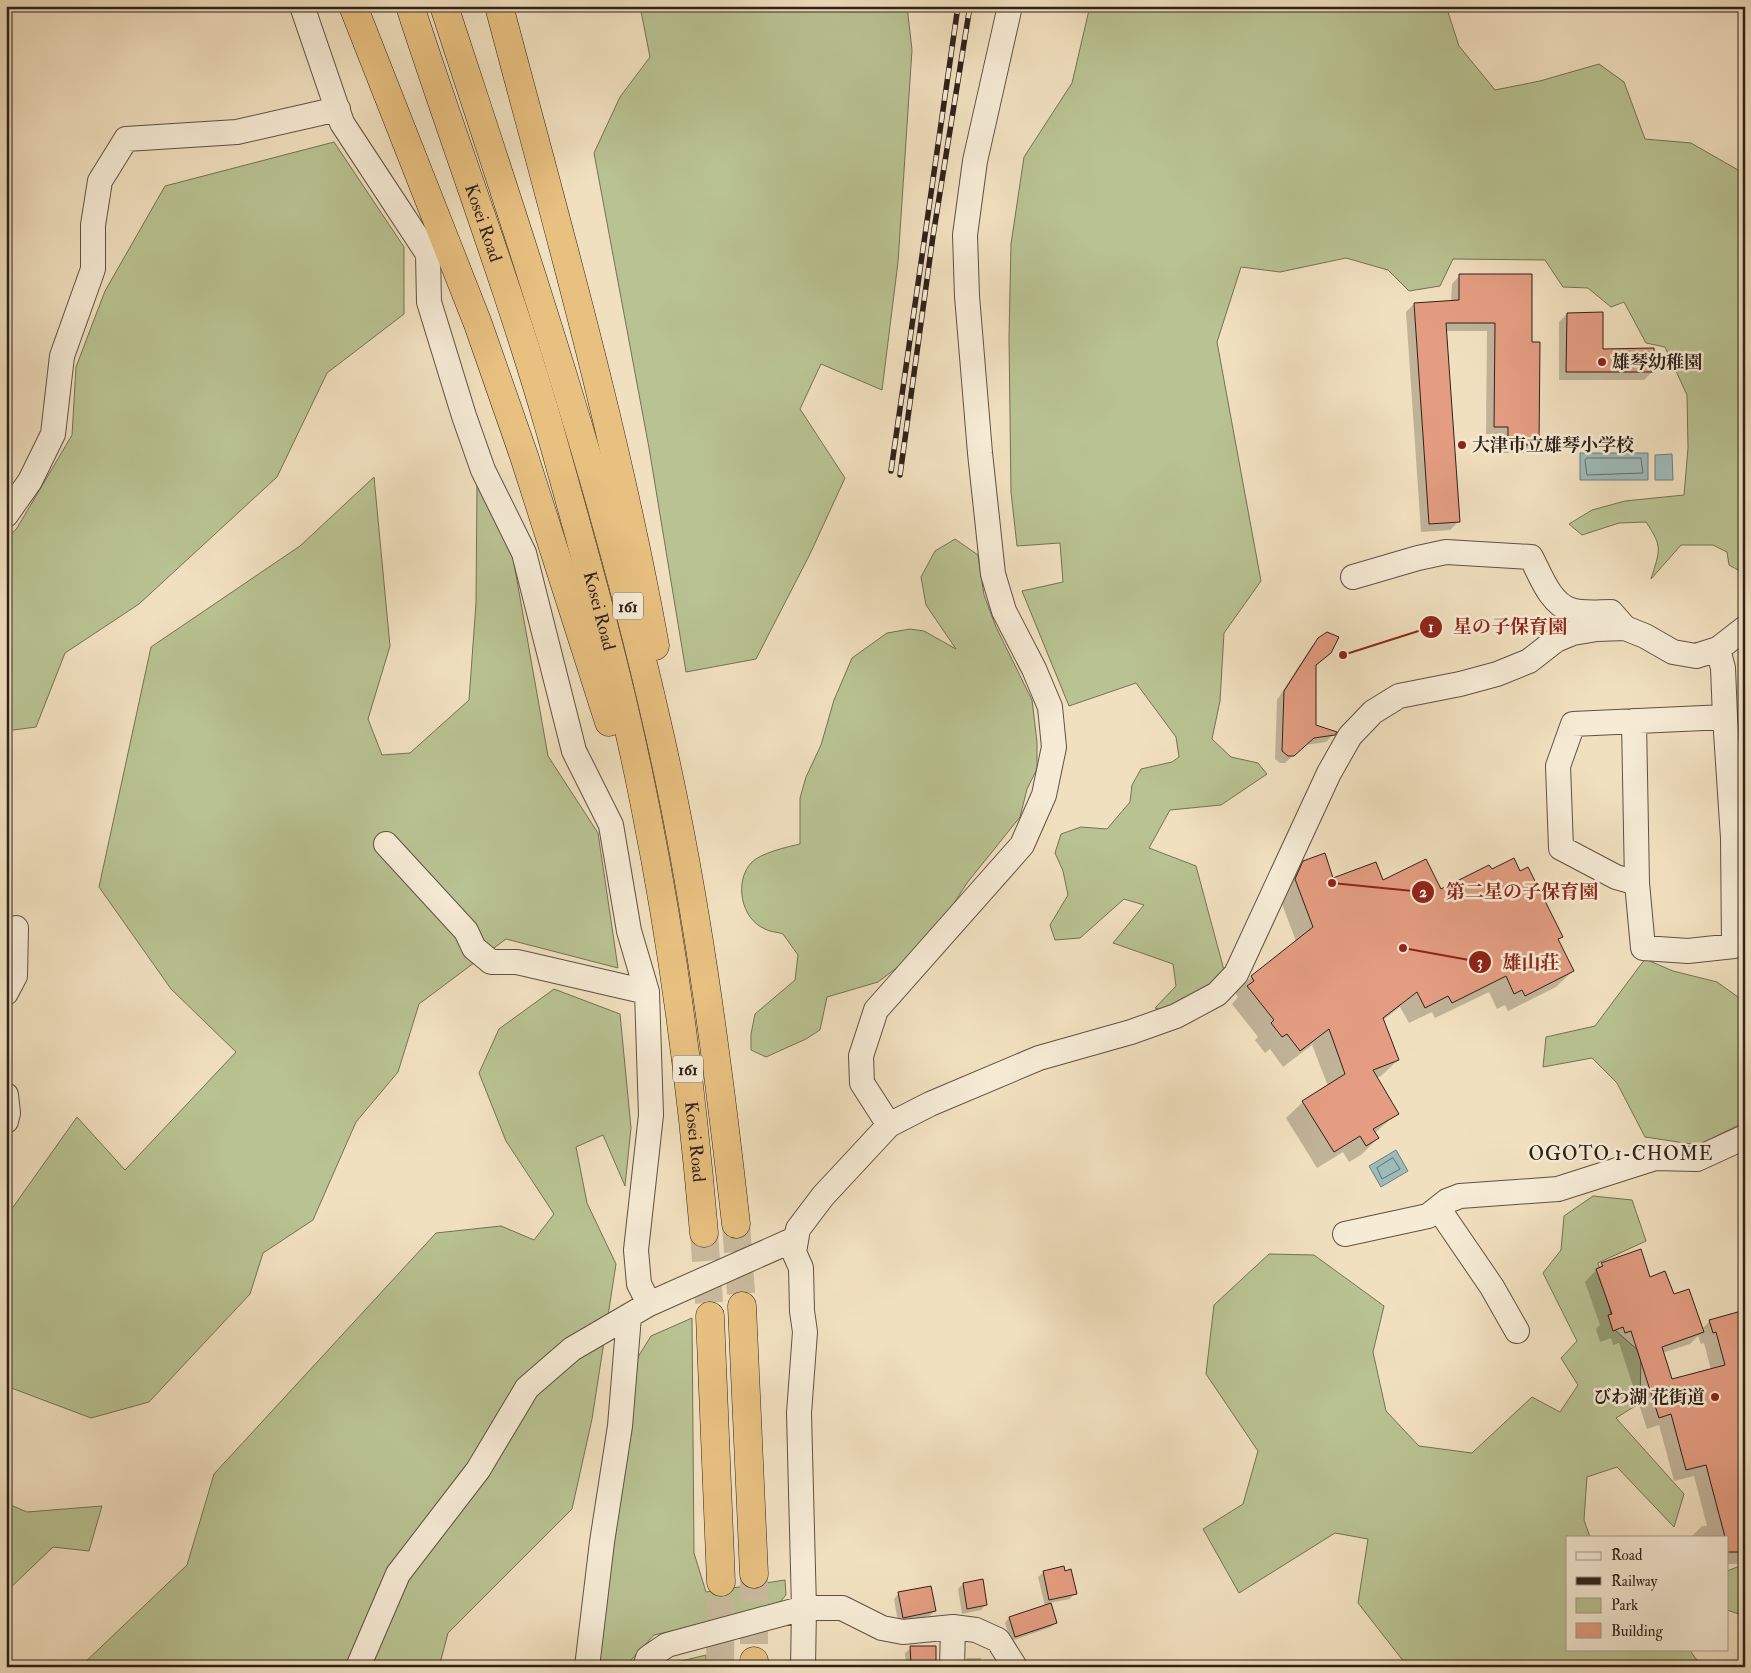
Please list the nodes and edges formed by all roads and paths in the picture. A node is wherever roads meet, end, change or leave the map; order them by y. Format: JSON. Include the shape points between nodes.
{"nodes":[{"id":1,"x":302,"y":6,"type":"edge"},
{"id":2,"x":353,"y":6,"type":"edge"},
{"id":3,"x":410,"y":6,"type":"edge"},
{"id":4,"x":444,"y":6,"type":"edge"},
{"id":5,"x":499,"y":6,"type":"edge"},
{"id":6,"x":1010,"y":6,"type":"edge"},
{"id":7,"x":338,"y":109,"type":"junction"},
{"id":8,"x":6,"y":515,"type":"edge"},
{"id":9,"x":1353,"y":577,"type":"dead end"},
{"id":10,"x":1625,"y":628,"type":"junction"},
{"id":11,"x":1745,"y":628,"type":"edge"},
{"id":12,"x":1718,"y":649,"type":"junction"},
{"id":13,"x":1725,"y":717,"type":"junction"},
{"id":14,"x":1634,"y":721,"type":"junction"},
{"id":15,"x":681,"y":840,"type":"junction"},
{"id":16,"x":386,"y":844,"type":"dead end"},
{"id":17,"x":1638,"y":883,"type":"junction"},
{"id":18,"x":663,"y":906,"type":"junction"},
{"id":19,"x":16,"y":928,"type":"dead end"},
{"id":20,"x":647,"y":992,"type":"junction"},
{"id":21,"x":6,"y":993,"type":"edge"},
{"id":22,"x":6,"y":1095,"type":"edge"},
{"id":23,"x":6,"y":1121,"type":"edge"},
{"id":24,"x":889,"y":1125,"type":"junction"},
{"id":25,"x":1745,"y":1137,"type":"edge"},
{"id":26,"x":1438,"y":1208,"type":"junction"},
{"id":27,"x":736,"y":1224,"type":"tunnel mouth"},
{"id":28,"x":704,"y":1233,"type":"tunnel mouth"},
{"id":29,"x":1345,"y":1234,"type":"dead end"},
{"id":30,"x":795,"y":1239,"type":"junction"},
{"id":31,"x":742,"y":1306,"type":"tunnel mouth"},
{"id":32,"x":639,"y":1310,"type":"junction"},
{"id":33,"x":710,"y":1316,"type":"tunnel mouth"},
{"id":34,"x":1517,"y":1331,"type":"dead end"},
{"id":35,"x":754,"y":1574,"type":"tunnel mouth"},
{"id":36,"x":721,"y":1582,"type":"tunnel mouth"},
{"id":37,"x":804,"y":1608,"type":"junction"},
{"id":38,"x":953,"y":1627,"type":"junction"},
{"id":39,"x":358,"y":1667,"type":"edge"},
{"id":40,"x":587,"y":1667,"type":"edge"},
{"id":41,"x":645,"y":1667,"type":"edge"},
{"id":42,"x":803,"y":1667,"type":"edge"},
{"id":43,"x":952,"y":1667,"type":"edge"},
{"id":44,"x":1015,"y":1667,"type":"edge"}],
"edges":[{"from":1,"to":7,"type":"street"},
{"from":2,"to":18,"type":"highway","via":[[478,324],[524,456],[632,795]]},
{"from":3,"to":18,"type":"highway","name":"Kosei Road","number":"161","via":[[547,421],[628,726]]},
{"from":4,"to":15,"type":"highway","name":"Kosei Road","number":"161","via":[[548,326],[609,532],[656,720]]},
{"from":5,"to":15,"type":"highway","via":[[574,283],[641,572],[670,742]]},
{"from":6,"to":24,"type":"street","via":[[975,161],[966,235],[967,296],[993,574],[1004,611],[1050,707],[1054,746],[1044,795],[1022,845],[876,1010],[861,1056],[862,1083]]},
{"from":7,"to":8,"type":"street","via":[[237,132],[126,139],[100,181],[93,225],[93,269],[62,356],[53,434],[30,480]]},
{"from":7,"to":20,"type":"street","via":[[342,123],[428,254],[429,302],[483,470],[524,553],[574,751],[611,826],[629,931]]},
{"from":9,"to":10,"type":"street","via":[[1446,552],[1531,557],[1558,602],[1571,610],[1611,612]]},
{"from":10,"to":12,"type":"street","via":[[1673,652],[1696,656]]},
{"from":10,"to":24,"type":"street","via":[[1573,633],[1556,640],[1529,661],[1505,671],[1399,696],[1374,712],[1342,748],[1236,974],[1217,994],[1176,1016],[994,1075]]},
{"from":11,"to":12,"type":"street"},
{"from":12,"to":13,"type":"street","via":[[1723,668]]},
{"from":13,"to":14,"type":"street"},
{"from":13,"to":17,"type":"street","via":[[1733,838],[1734,946],[1688,951],[1644,948]]},
{"from":14,"to":17,"type":"street"},
{"from":14,"to":17,"type":"street","via":[[1573,724],[1558,766],[1562,848],[1616,877]]},
{"from":15,"to":27,"type":"highway","name":"Kosei Road","number":"161","via":[[714,1033]]},
{"from":16,"to":20,"type":"street","via":[[466,931],[474,948],[491,962],[517,962]]},
{"from":18,"to":28,"type":"highway","name":"Kosei Road","number":"161","via":[[696,1130]]},
{"from":19,"to":21,"type":"street","via":[[15,976]]},
{"from":20,"to":32,"type":"street","via":[[651,1115],[636,1250]]},
{"from":22,"to":23,"type":"street"},
{"from":24,"to":30,"type":"street","via":[[809,1213]]},
{"from":25,"to":26,"type":"street","via":[[1697,1159],[1655,1158],[1558,1189],[1460,1196]]},
{"from":26,"to":29,"type":"street","via":[[1428,1216]]},
{"from":26,"to":34,"type":"street","via":[[1492,1287]]},
{"from":30,"to":32,"type":"street"},
{"from":30,"to":37,"type":"street","via":[[794,1252],[801,1268],[805,1332],[799,1413]]},
{"from":31,"to":35,"type":"highway"},
{"from":32,"to":39,"type":"street","via":[[572,1349],[527,1388],[478,1470],[398,1574]]},
{"from":32,"to":40,"type":"street","via":[[602,1542]]},
{"from":33,"to":36,"type":"highway"},
{"from":37,"to":38,"type":"street","via":[[842,1608],[882,1628],[903,1632]]},
{"from":37,"to":41,"type":"street","via":[[667,1645],[648,1658]]},
{"from":37,"to":42,"type":"street"},
{"from":38,"to":43,"type":"street"},
{"from":38,"to":44,"type":"street","via":[[976,1630],[998,1640]]}]}
